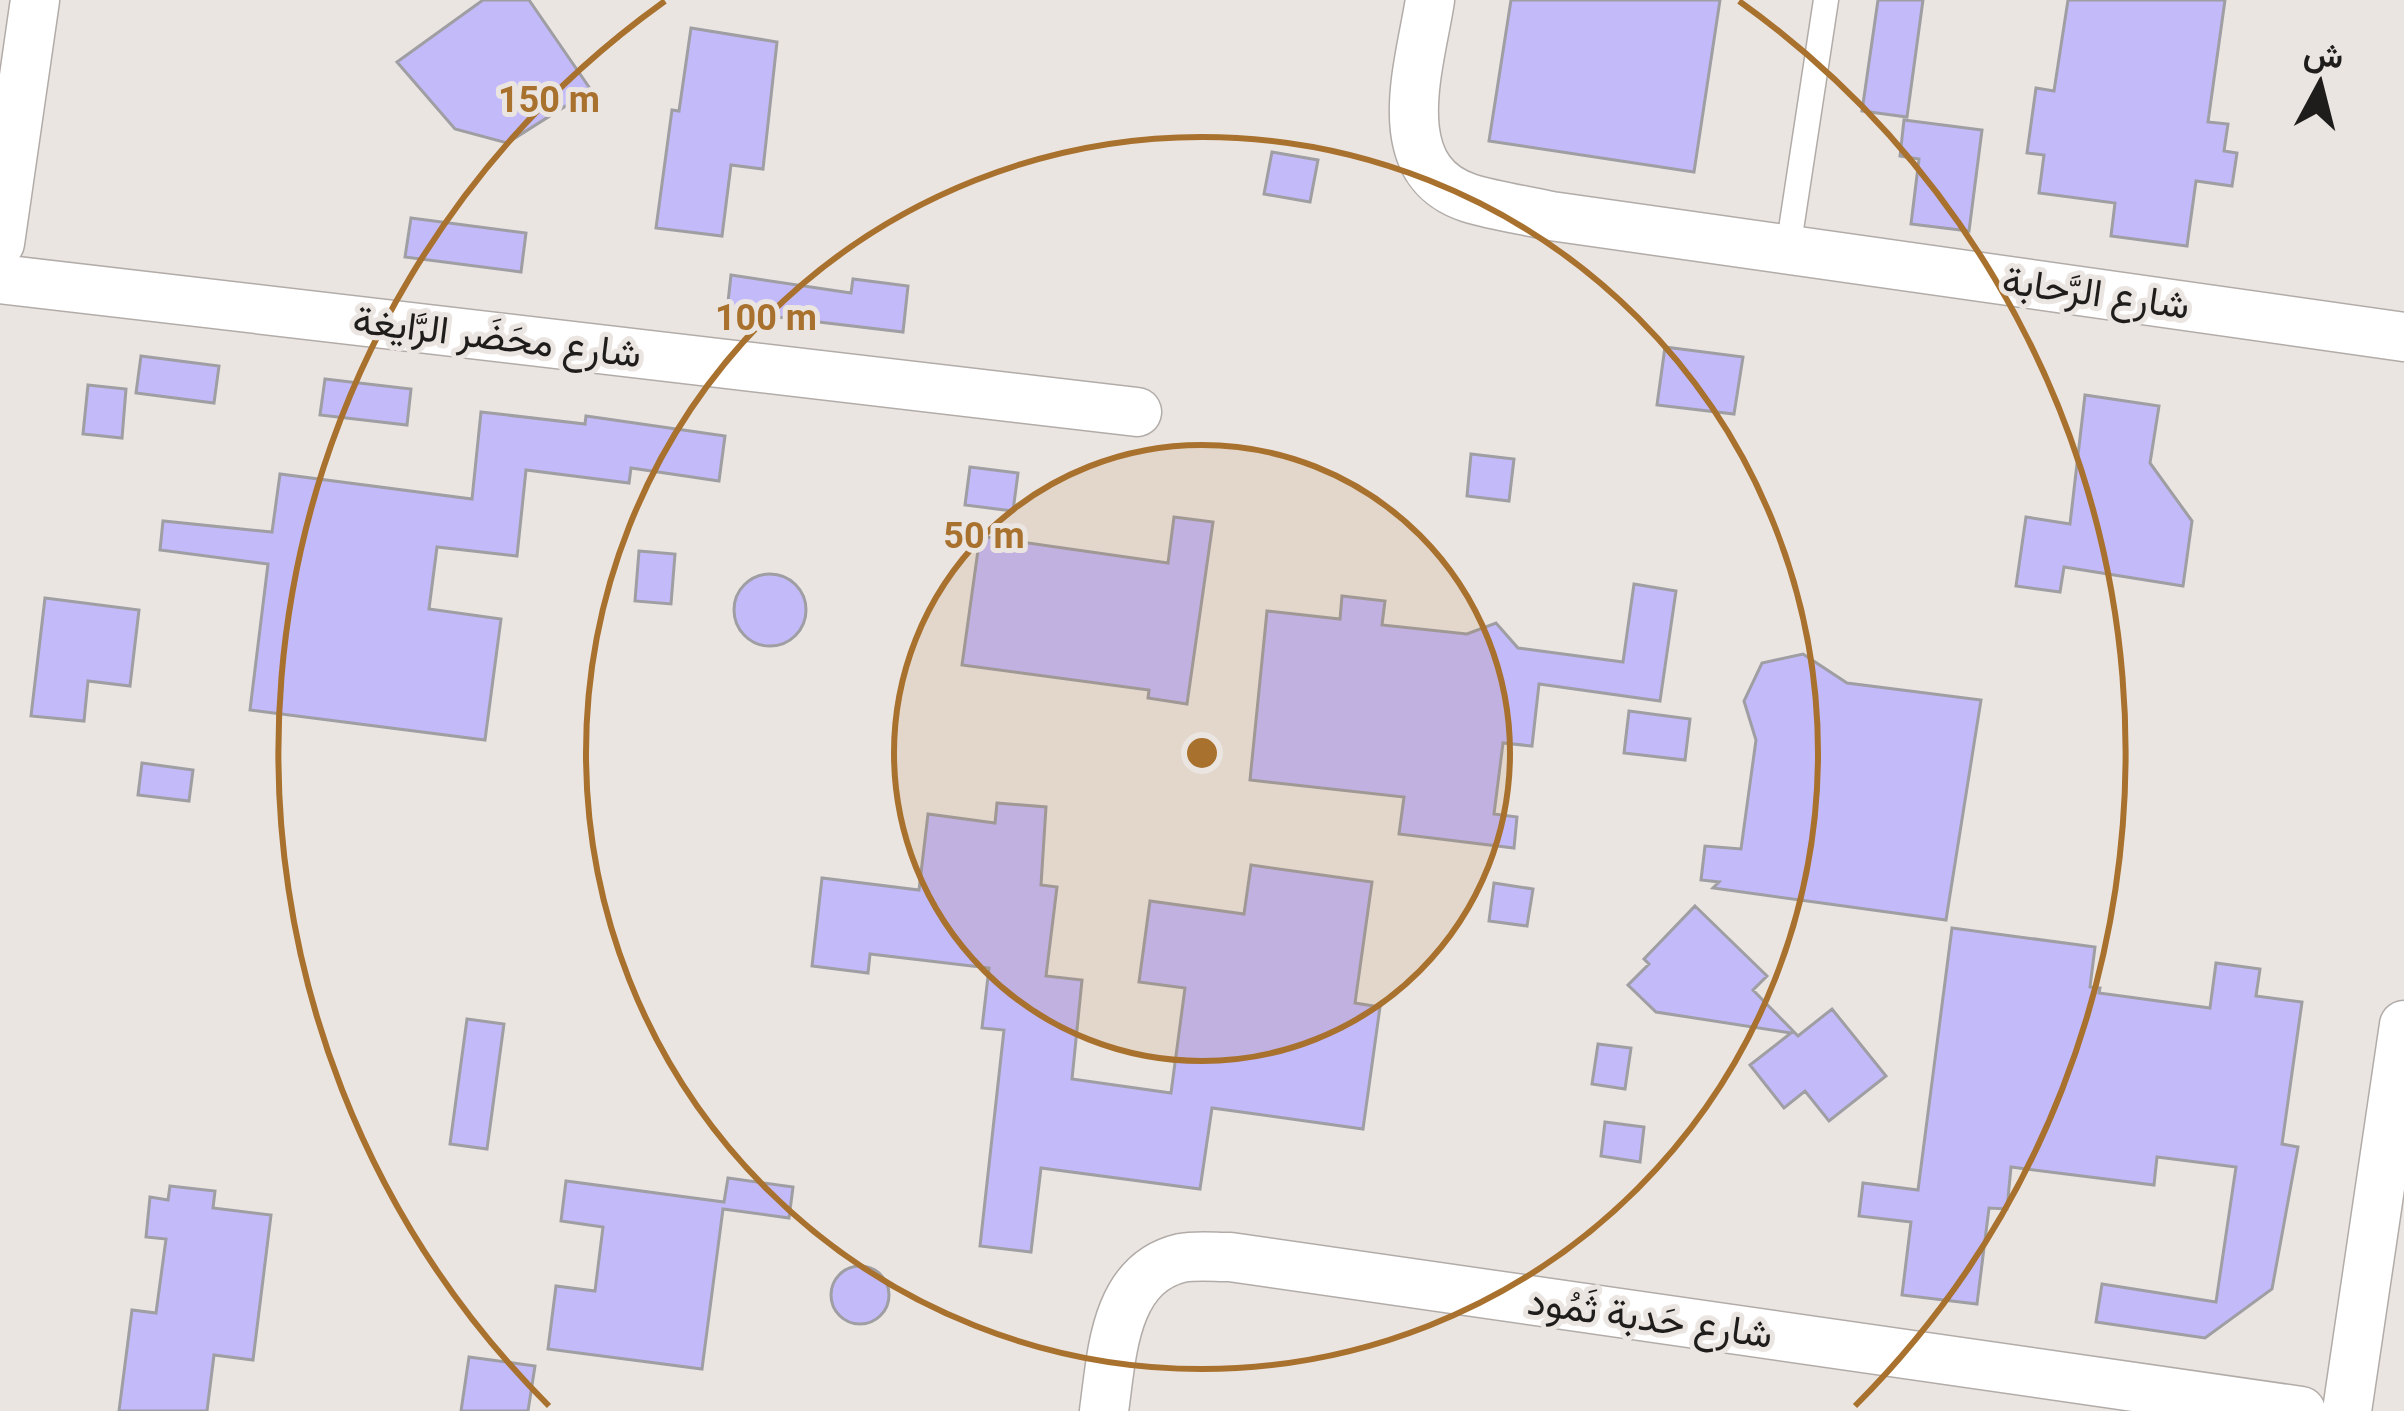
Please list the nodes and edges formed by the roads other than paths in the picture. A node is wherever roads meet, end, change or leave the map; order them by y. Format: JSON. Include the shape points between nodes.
{"nodes":[{"id":1,"x":35,"y":0,"type":"edge"},
{"id":2,"x":1430,"y":0,"type":"edge"},
{"id":3,"x":1826,"y":0,"type":"edge"},
{"id":4,"x":0,"y":243,"type":"edge"},
{"id":5,"x":1788,"y":249,"type":"junction"},
{"id":6,"x":0,"y":279,"type":"edge"},
{"id":7,"x":2404,"y":337,"type":"edge"},
{"id":8,"x":1137,"y":412,"type":"dead end"},
{"id":9,"x":2404,"y":1025,"type":"edge"},
{"id":10,"x":1104,"y":1411,"type":"edge"},
{"id":11,"x":2302,"y":1411,"type":"edge"},
{"id":12,"x":2347,"y":1411,"type":"edge"}],
"edges":[{"from":1,"to":4,"type":"street"},
{"from":2,"to":5,"type":"street","name":"شارع الرَّحابة","via":[[1415,146],[1450,189],[1551,216]]},
{"from":3,"to":5,"type":"lane"},
{"from":5,"to":7,"type":"street","name":"شارع الرَّحابة"},
{"from":6,"to":8,"type":"street","name":"شارع محَضَر الرَّايغة"},
{"from":9,"to":12,"type":"street"},
{"from":10,"to":11,"type":"street","name":"شارع حَدبة ثَمُود","via":[[1132,1290],[1151,1270],[1183,1257],[1230,1257]]}]}
